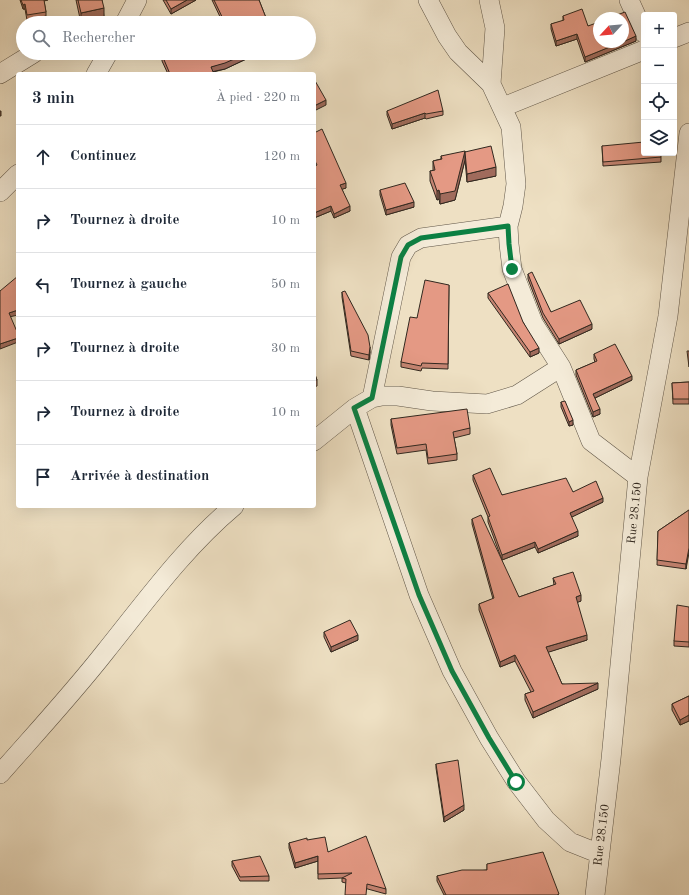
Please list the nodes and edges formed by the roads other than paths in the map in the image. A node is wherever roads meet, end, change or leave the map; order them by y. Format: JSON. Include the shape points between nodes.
{"nodes":[{"id":1,"x":137,"y":0,"type":"edge"},
{"id":2,"x":428,"y":0,"type":"edge"},
{"id":3,"x":489,"y":0,"type":"edge"},
{"id":4,"x":629,"y":0,"type":"edge"},
{"id":5,"x":125,"y":16,"type":"edge"},
{"id":6,"x":641,"y":26,"type":"edge"},
{"id":7,"x":689,"y":32,"type":"edge"},
{"id":8,"x":677,"y":37,"type":"edge"},
{"id":9,"x":641,"y":51,"type":"edge"},
{"id":10,"x":23,"y":60,"type":"edge"},
{"id":11,"x":104,"y":60,"type":"edge"},
{"id":12,"x":97,"y":72,"type":"edge"},
{"id":13,"x":0,"y":74,"type":"edge"},
{"id":14,"x":491,"y":84,"type":"junction"},
{"id":15,"x":503,"y":107,"type":"junction"},
{"id":16,"x":689,"y":133,"type":"edge"},
{"id":17,"x":16,"y":176,"type":"edge"},
{"id":18,"x":0,"y":192,"type":"edge"},
{"id":19,"x":508,"y":226,"type":"junction"},
{"id":20,"x":683,"y":233,"type":"edge"},
{"id":21,"x":561,"y":367,"type":"junction"},
{"id":22,"x":372,"y":398,"type":"junction"},
{"id":23,"x":354,"y":408,"type":"junction"},
{"id":24,"x":316,"y":439,"type":"edge"},
{"id":25,"x":638,"y":477,"type":"junction"},
{"id":26,"x":232,"y":508,"type":"edge"},
{"id":27,"x":0,"y":774,"type":"edge"},
{"id":28,"x":600,"y":854,"type":"junction"},
{"id":29,"x":595,"y":895,"type":"edge"}],
"edges":[{"from":1,"to":5,"type":"street"},
{"from":2,"to":14,"type":"street","via":[[458,52]]},
{"from":3,"to":14,"type":"street","via":[[495,28]]},
{"from":4,"to":6,"type":"street"},
{"from":7,"to":8,"type":"street"},
{"from":9,"to":15,"type":"street"},
{"from":10,"to":13,"type":"street"},
{"from":11,"to":12,"type":"street"},
{"from":14,"to":15,"type":"street"},
{"from":15,"to":19,"type":"street","via":[[511,127],[516,184]]},
{"from":16,"to":20,"type":"street","name":"Rue 28.150"},
{"from":17,"to":18,"type":"street"},
{"from":19,"to":21,"type":"street","via":[[512,269],[533,323]]},
{"from":19,"to":22,"type":"street","via":[[421,238],[408,245],[401,257]]},
{"from":20,"to":25,"type":"street","name":"Rue 28.150"},
{"from":21,"to":22,"type":"street","via":[[517,395],[487,404],[398,396]]},
{"from":21,"to":25,"type":"street","via":[[591,441]]},
{"from":22,"to":23,"type":"street"},
{"from":23,"to":24,"type":"street"},
{"from":23,"to":28,"type":"street","via":[[419,595],[455,677],[516,782],[546,820],[570,842]]},
{"from":25,"to":28,"type":"street","name":"Rue 28.150"},
{"from":26,"to":27,"type":"street","via":[[212,525],[159,583],[104,653]]},
{"from":28,"to":29,"type":"street","name":"Rue 28.150"}]}
